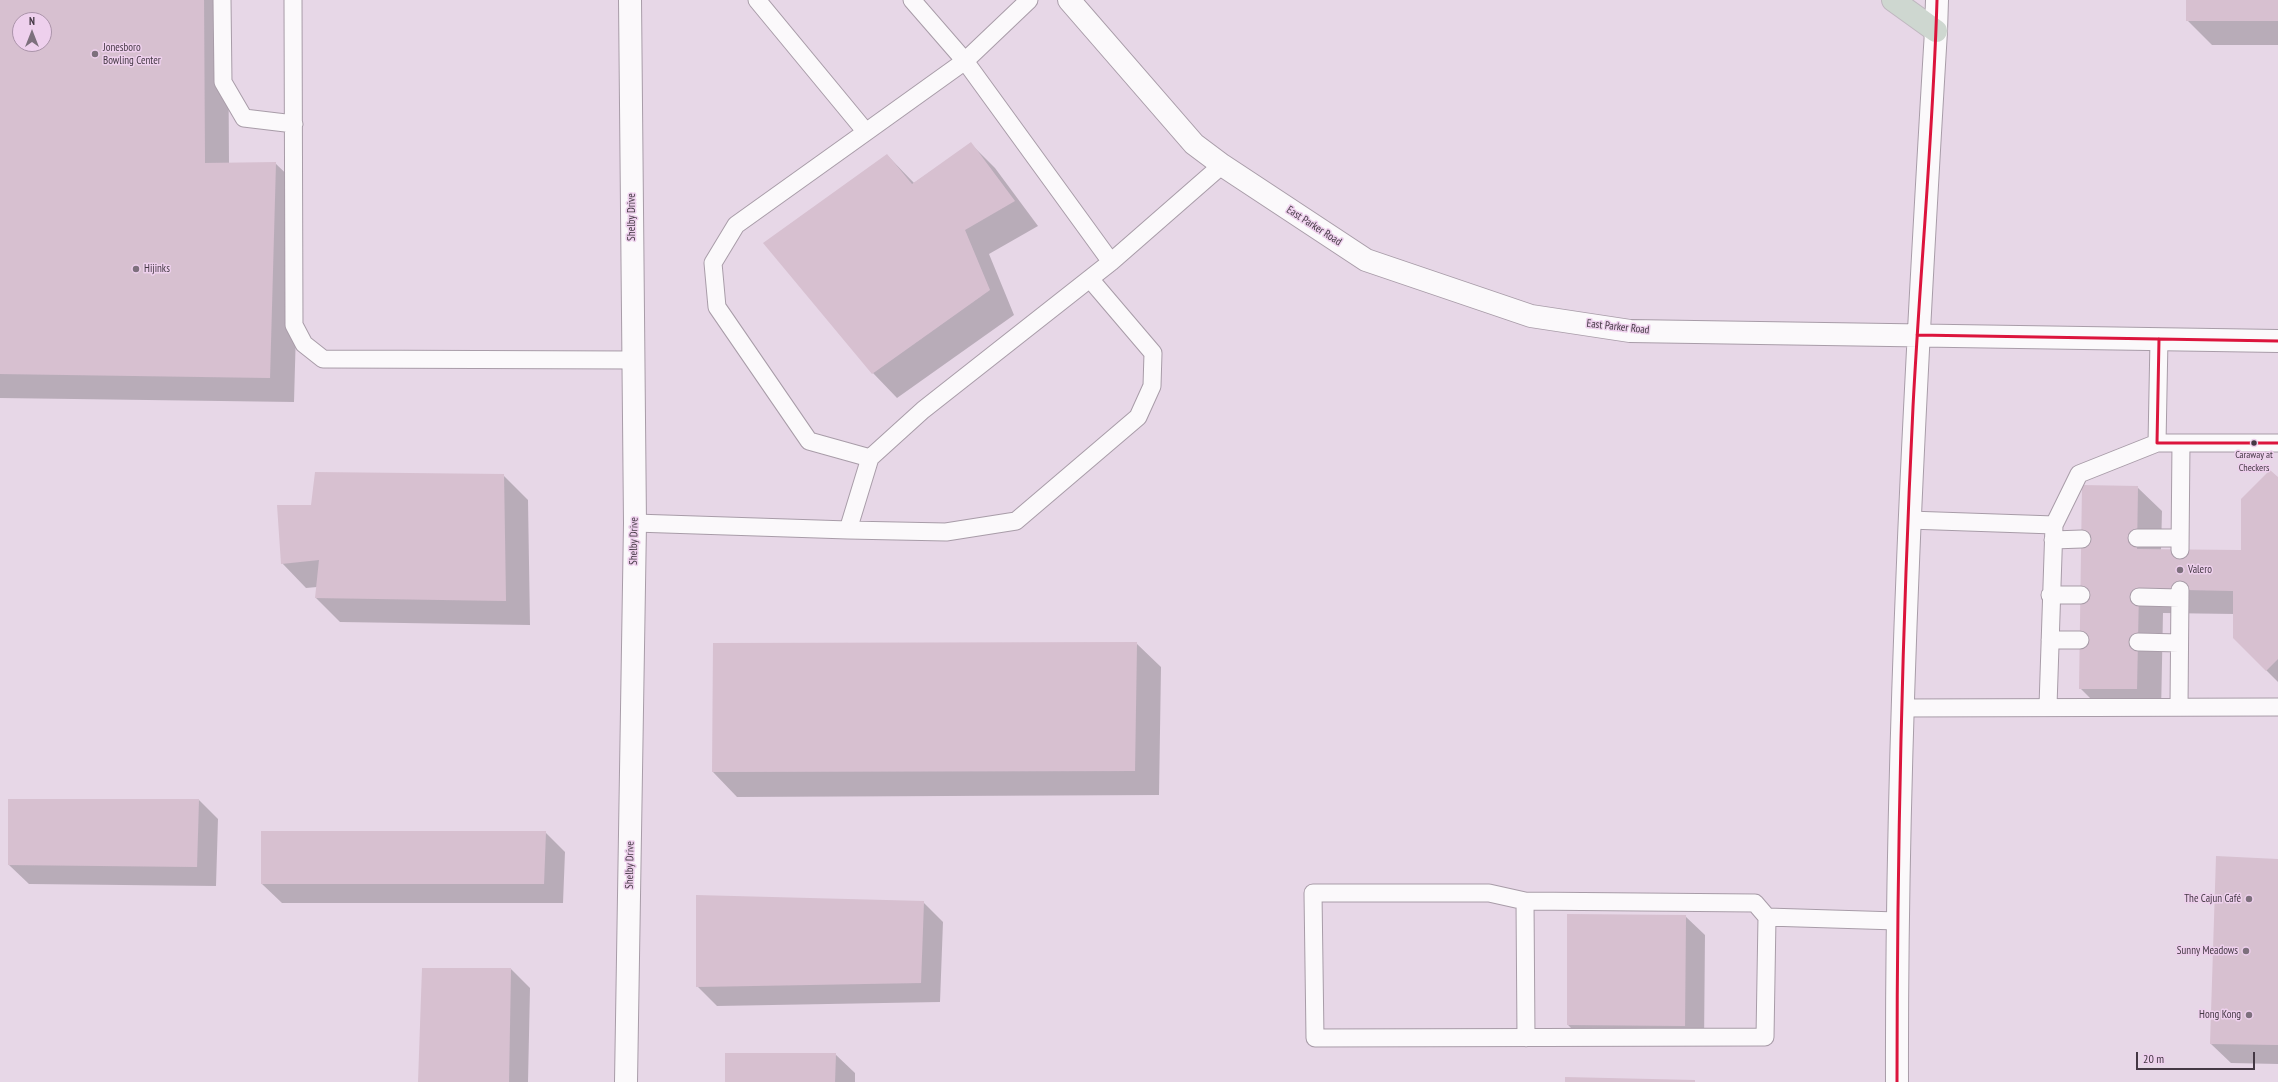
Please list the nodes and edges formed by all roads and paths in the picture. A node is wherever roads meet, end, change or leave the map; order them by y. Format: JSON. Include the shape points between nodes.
{"nodes":[{"id":1,"x":222,"y":0,"type":"edge"},
{"id":2,"x":293,"y":0,"type":"edge"},
{"id":3,"x":630,"y":0,"type":"edge"},
{"id":4,"x":757,"y":0,"type":"edge"},
{"id":5,"x":912,"y":0,"type":"edge"},
{"id":6,"x":1029,"y":0,"type":"edge"},
{"id":7,"x":1069,"y":0,"type":"edge"},
{"id":8,"x":1893,"y":0,"type":"edge"},
{"id":9,"x":1937,"y":0,"type":"edge"},
{"id":10,"x":1936,"y":31,"type":"junction"},
{"id":11,"x":965,"y":61,"type":"junction"},
{"id":12,"x":294,"y":124,"type":"junction"},
{"id":13,"x":866,"y":132,"type":"junction"},
{"id":14,"x":1222,"y":166,"type":"junction"},
{"id":15,"x":1111,"y":262,"type":"junction"},
{"id":16,"x":1090,"y":279,"type":"junction"},
{"id":17,"x":1917,"y":335,"type":"junction"},
{"id":18,"x":2159,"y":339,"type":"junction"},
{"id":19,"x":2278,"y":341,"type":"edge"},
{"id":20,"x":633,"y":360,"type":"junction"},
{"id":21,"x":2157,"y":443,"type":"junction"},
{"id":22,"x":2181,"y":443,"type":"junction"},
{"id":23,"x":2278,"y":443,"type":"edge"},
{"id":24,"x":870,"y":458,"type":"junction"},
{"id":25,"x":1909,"y":520,"type":"junction"},
{"id":26,"x":635,"y":522,"type":"junction"},
{"id":27,"x":848,"y":530,"type":"junction"},
{"id":28,"x":2053,"y":532,"type":"junction"},
{"id":29,"x":2137,"y":538,"type":"dead end"},
{"id":30,"x":2082,"y":539,"type":"dead end"},
{"id":31,"x":2050,"y":595,"type":"junction"},
{"id":32,"x":2080,"y":595,"type":"dead end"},
{"id":33,"x":2139,"y":597,"type":"dead end"},
{"id":34,"x":2050,"y":640,"type":"junction"},
{"id":35,"x":2080,"y":640,"type":"dead end"},
{"id":36,"x":2138,"y":642,"type":"dead end"},
{"id":37,"x":2179,"y":643,"type":"junction"},
{"id":38,"x":2048,"y":706,"type":"junction"},
{"id":39,"x":2179,"y":707,"type":"junction"},
{"id":40,"x":2278,"y":707,"type":"edge"},
{"id":41,"x":1902,"y":708,"type":"junction"},
{"id":42,"x":1525,"y":901,"type":"junction"},
{"id":43,"x":1767,"y":917,"type":"junction"},
{"id":44,"x":1897,"y":921,"type":"junction"},
{"id":45,"x":1526,"y":1038,"type":"junction"},
{"id":46,"x":626,"y":1082,"type":"edge"},
{"id":47,"x":1897,"y":1082,"type":"edge"}],
"edges":[{"from":1,"to":12,"type":"lane","via":[[223,82],[244,118]]},
{"from":2,"to":12,"type":"lane"},
{"from":3,"to":20,"type":"street","name":"Shelby Drive"},
{"from":4,"to":13,"type":"lane"},
{"from":5,"to":11,"type":"lane"},
{"from":6,"to":11,"type":"lane"},
{"from":7,"to":14,"type":"street","name":"East Parker Road","via":[[1194,144]]},
{"from":8,"to":10,"type":"highway"},
{"from":9,"to":10,"type":"street"},
{"from":10,"to":17,"type":"street"},
{"from":11,"to":13,"type":"lane"},
{"from":11,"to":15,"type":"lane"},
{"from":12,"to":20,"type":"lane","via":[[294,326],[304,344],[323,359]]},
{"from":13,"to":24,"type":"lane","via":[[736,225],[713,263],[717,307],[809,441]]},
{"from":14,"to":15,"type":"lane"},
{"from":14,"to":17,"type":"street","name":"East Parker Road","via":[[1366,260],[1531,316],[1630,331]]},
{"from":15,"to":16,"type":"lane"},
{"from":16,"to":24,"type":"lane","via":[[923,410]]},
{"from":16,"to":27,"type":"lane","via":[[1153,353],[1152,386],[1138,417],[1016,521],[946,532]]},
{"from":17,"to":18,"type":"street","name":"East Parker Road"},
{"from":17,"to":25,"type":"street"},
{"from":18,"to":19,"type":"street","name":"East Parker Road"},
{"from":18,"to":21,"type":"lane"},
{"from":20,"to":26,"type":"street","name":"Shelby Drive"},
{"from":21,"to":22,"type":"lane"},
{"from":21,"to":28,"type":"lane","via":[[2079,474]]},
{"from":22,"to":23,"type":"lane"},
{"from":22,"to":29,"type":"lane","via":[[2180,544]]},
{"from":24,"to":27,"type":"lane"},
{"from":25,"to":28,"type":"lane"},
{"from":25,"to":41,"type":"street"},
{"from":26,"to":27,"type":"lane"},
{"from":26,"to":46,"type":"street","name":"Shelby Drive"},
{"from":28,"to":30,"type":"lane"},
{"from":28,"to":31,"type":"lane"},
{"from":31,"to":32,"type":"lane"},
{"from":31,"to":34,"type":"lane"},
{"from":33,"to":37,"type":"lane","via":[[2180,594]]},
{"from":34,"to":35,"type":"lane"},
{"from":34,"to":38,"type":"lane"},
{"from":36,"to":37,"type":"lane"},
{"from":37,"to":39,"type":"lane"},
{"from":38,"to":39,"type":"lane"},
{"from":38,"to":41,"type":"lane"},
{"from":39,"to":40,"type":"lane"},
{"from":41,"to":44,"type":"street"},
{"from":42,"to":43,"type":"lane","via":[[1755,903]]},
{"from":42,"to":45,"type":"lane"},
{"from":42,"to":45,"type":"lane","via":[[1489,893],[1313,893],[1315,1038]]},
{"from":43,"to":44,"type":"lane"},
{"from":43,"to":45,"type":"lane","via":[[1765,1037]]},
{"from":44,"to":47,"type":"street"}]}
